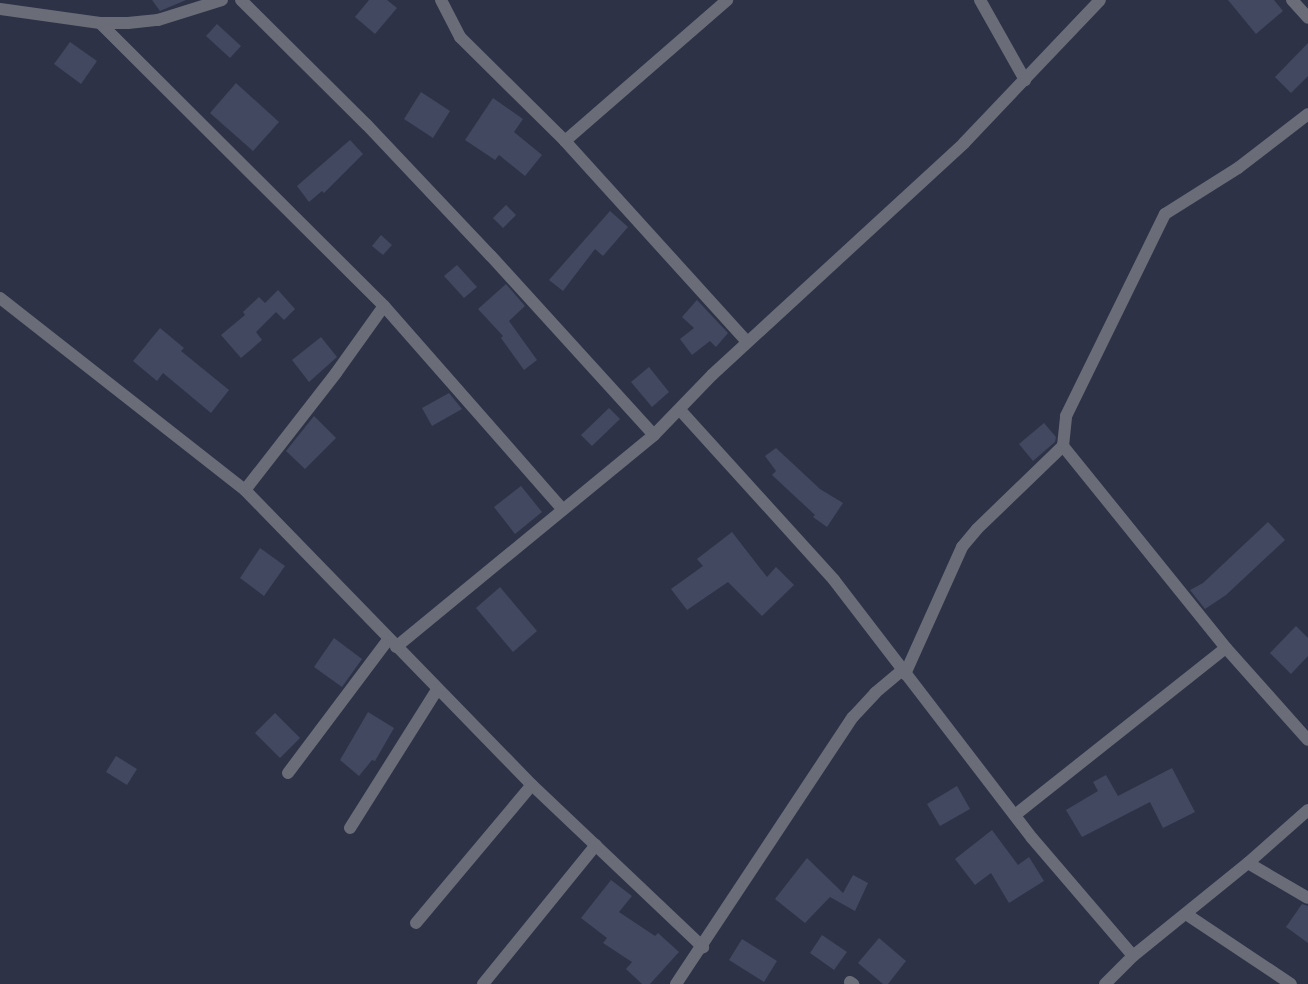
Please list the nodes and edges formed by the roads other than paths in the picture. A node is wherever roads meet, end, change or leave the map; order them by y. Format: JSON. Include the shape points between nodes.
{"nodes":[{"id":1,"x":222,"y":0,"type":"edge"},
{"id":2,"x":241,"y":0,"type":"edge"},
{"id":3,"x":441,"y":0,"type":"edge"},
{"id":4,"x":727,"y":0,"type":"edge"},
{"id":5,"x":980,"y":0,"type":"edge"},
{"id":6,"x":1100,"y":0,"type":"edge"},
{"id":7,"x":1292,"y":0,"type":"edge"},
{"id":8,"x":0,"y":9,"type":"edge"},
{"id":9,"x":1308,"y":18,"type":"edge"},
{"id":10,"x":100,"y":24,"type":"junction"},
{"id":11,"x":1025,"y":80,"type":"junction"},
{"id":12,"x":1308,"y":114,"type":"edge"},
{"id":13,"x":565,"y":141,"type":"junction"},
{"id":14,"x":0,"y":298,"type":"edge"},
{"id":15,"x":384,"y":306,"type":"junction"},
{"id":16,"x":747,"y":342,"type":"junction"},
{"id":17,"x":680,"y":410,"type":"junction"},
{"id":18,"x":654,"y":435,"type":"junction"},
{"id":19,"x":1063,"y":446,"type":"junction"},
{"id":20,"x":245,"y":490,"type":"junction"},
{"id":21,"x":563,"y":510,"type":"junction"},
{"id":22,"x":392,"y":643,"type":"junction"},
{"id":23,"x":1226,"y":648,"type":"junction"},
{"id":24,"x":904,"y":672,"type":"junction"},
{"id":25,"x":437,"y":690,"type":"junction"},
{"id":26,"x":1308,"y":740,"type":"edge"},
{"id":27,"x":288,"y":773,"type":"dead end"},
{"id":28,"x":532,"y":785,"type":"junction"},
{"id":29,"x":1308,"y":810,"type":"edge"},
{"id":30,"x":1015,"y":815,"type":"junction"},
{"id":31,"x":350,"y":828,"type":"dead end"},
{"id":32,"x":596,"y":845,"type":"junction"},
{"id":33,"x":1248,"y":863,"type":"junction"},
{"id":34,"x":1308,"y":898,"type":"edge"},
{"id":35,"x":1186,"y":914,"type":"junction"},
{"id":36,"x":416,"y":923,"type":"dead end"},
{"id":37,"x":703,"y":947,"type":"junction"},
{"id":38,"x":1133,"y":956,"type":"junction"},
{"id":39,"x":483,"y":984,"type":"edge"},
{"id":40,"x":676,"y":984,"type":"edge"},
{"id":41,"x":1105,"y":984,"type":"edge"},
{"id":42,"x":1291,"y":984,"type":"edge"}],
"edges":[{"from":1,"to":10,"type":"street","via":[[158,20]]},
{"from":2,"to":18,"type":"street","via":[[367,125]]},
{"from":3,"to":13,"type":"street","via":[[460,37]]},
{"from":4,"to":13,"type":"street"},
{"from":5,"to":11,"type":"street"},
{"from":6,"to":11,"type":"street"},
{"from":7,"to":9,"type":"street"},
{"from":8,"to":10,"type":"street"},
{"from":10,"to":15,"type":"street"},
{"from":11,"to":16,"type":"street","via":[[964,143]]},
{"from":12,"to":19,"type":"street","via":[[1238,168],[1165,214],[1066,416]]},
{"from":13,"to":16,"type":"street"},
{"from":14,"to":20,"type":"street"},
{"from":15,"to":20,"type":"street"},
{"from":15,"to":21,"type":"street"},
{"from":16,"to":17,"type":"street"},
{"from":17,"to":18,"type":"street"},
{"from":17,"to":24,"type":"street","via":[[834,580]]},
{"from":18,"to":21,"type":"street"},
{"from":19,"to":23,"type":"street"},
{"from":19,"to":24,"type":"street","via":[[962,548]]},
{"from":20,"to":22,"type":"street"},
{"from":21,"to":22,"type":"street"},
{"from":22,"to":25,"type":"street"},
{"from":22,"to":27,"type":"street"},
{"from":23,"to":26,"type":"street"},
{"from":23,"to":30,"type":"street"},
{"from":24,"to":30,"type":"street"},
{"from":24,"to":37,"type":"street","via":[[874,693],[853,717]]},
{"from":25,"to":28,"type":"street"},
{"from":25,"to":31,"type":"street"},
{"from":28,"to":32,"type":"street"},
{"from":28,"to":36,"type":"street"},
{"from":29,"to":33,"type":"street"},
{"from":30,"to":38,"type":"street"},
{"from":32,"to":37,"type":"street"},
{"from":32,"to":39,"type":"street"},
{"from":33,"to":34,"type":"street"},
{"from":33,"to":35,"type":"street"},
{"from":35,"to":38,"type":"street"},
{"from":35,"to":42,"type":"street"},
{"from":37,"to":40,"type":"street"},
{"from":38,"to":41,"type":"street"}]}
